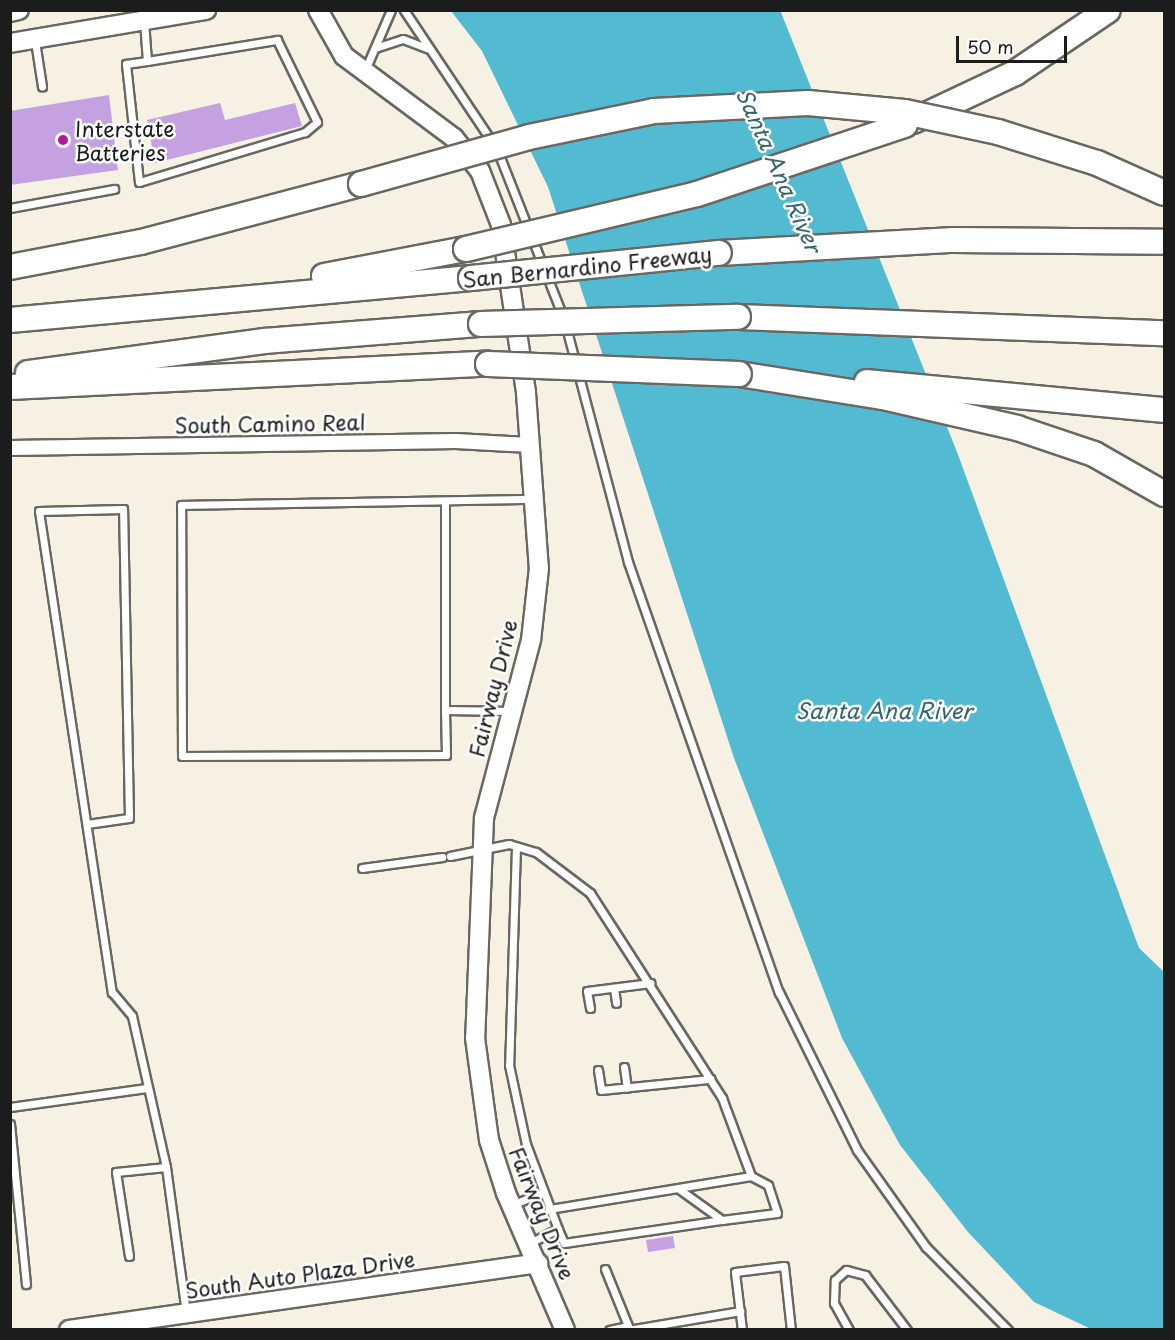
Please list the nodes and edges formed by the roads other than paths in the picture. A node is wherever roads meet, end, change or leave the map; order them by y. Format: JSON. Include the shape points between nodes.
{"nodes":[{"id":1,"x":19,"y":10,"type":"edge"},
{"id":2,"x":206,"y":10,"type":"edge"},
{"id":3,"x":318,"y":10,"type":"edge"},
{"id":4,"x":391,"y":10,"type":"edge"},
{"id":5,"x":404,"y":10,"type":"edge"},
{"id":6,"x":1108,"y":10,"type":"edge"},
{"id":7,"x":10,"y":12,"type":"edge"},
{"id":8,"x":144,"y":21,"type":"junction"},
{"id":9,"x":34,"y":39,"type":"junction"},
{"id":10,"x":10,"y":43,"type":"edge"},
{"id":11,"x":375,"y":48,"type":"junction"},
{"id":12,"x":429,"y":49,"type":"junction"},
{"id":13,"x":147,"y":61,"type":"junction"},
{"id":14,"x":364,"y":72,"type":"junction"},
{"id":15,"x":42,"y":86,"type":"dead end"},
{"id":16,"x":114,"y":189,"type":"dead end"},
{"id":17,"x":1164,"y":193,"type":"edge"},
{"id":18,"x":10,"y":208,"type":"edge"},
{"id":19,"x":1164,"y":242,"type":"edge"},
{"id":20,"x":10,"y":267,"type":"edge"},
{"id":21,"x":204,"y":299,"type":"junction"},
{"id":22,"x":10,"y":320,"type":"edge"},
{"id":23,"x":1164,"y":333,"type":"edge"},
{"id":24,"x":739,"y":374,"type":"junction"},
{"id":25,"x":10,"y":375,"type":"edge"},
{"id":26,"x":10,"y":387,"type":"edge"},
{"id":27,"x":1164,"y":410,"type":"edge"},
{"id":28,"x":531,"y":445,"type":"junction"},
{"id":29,"x":10,"y":448,"type":"edge"},
{"id":30,"x":1164,"y":494,"type":"edge"},
{"id":31,"x":536,"y":498,"type":"junction"},
{"id":32,"x":445,"y":504,"type":"junction"},
{"id":33,"x":445,"y":710,"type":"junction"},
{"id":34,"x":511,"y":711,"type":"junction"},
{"id":35,"x":87,"y":824,"type":"junction"},
{"id":36,"x":516,"y":847,"type":"junction"},
{"id":37,"x":480,"y":851,"type":"junction"},
{"id":38,"x":450,"y":856,"type":"dead end"},
{"id":39,"x":442,"y":857,"type":"dead end"},
{"id":40,"x":362,"y":867,"type":"dead end"},
{"id":41,"x":650,"y":983,"type":"junction"},
{"id":42,"x":614,"y":988,"type":"junction"},
{"id":43,"x":616,"y":1003,"type":"dead end"},
{"id":44,"x":590,"y":1008,"type":"dead end"},
{"id":45,"x":624,"y":1067,"type":"dead end"},
{"id":46,"x":598,"y":1070,"type":"dead end"},
{"id":47,"x":710,"y":1079,"type":"junction"},
{"id":48,"x":147,"y":1088,"type":"junction"},
{"id":49,"x":627,"y":1088,"type":"junction"},
{"id":50,"x":10,"y":1107,"type":"edge"},
{"id":51,"x":10,"y":1124,"type":"edge"},
{"id":52,"x":166,"y":1167,"type":"junction"},
{"id":53,"x":751,"y":1176,"type":"junction"},
{"id":54,"x":679,"y":1189,"type":"junction"},
{"id":55,"x":542,"y":1192,"type":"junction"},
{"id":56,"x":512,"y":1205,"type":"junction"},
{"id":57,"x":549,"y":1209,"type":"junction"},
{"id":58,"x":722,"y":1220,"type":"junction"},
{"id":59,"x":558,"y":1229,"type":"junction"},
{"id":60,"x":529,"y":1243,"type":"junction"},
{"id":61,"x":129,"y":1256,"type":"dead end"},
{"id":62,"x":538,"y":1263,"type":"junction"},
{"id":63,"x":604,"y":1269,"type":"dead end"},
{"id":64,"x":26,"y":1284,"type":"dead end"},
{"id":65,"x":740,"y":1311,"type":"junction"},
{"id":66,"x":186,"y":1313,"type":"junction"},
{"id":67,"x":127,"y":1325,"type":"edge"},
{"id":68,"x":628,"y":1328,"type":"edge"},
{"id":69,"x":69,"y":1329,"type":"edge"},
{"id":70,"x":565,"y":1329,"type":"edge"},
{"id":71,"x":609,"y":1329,"type":"edge"},
{"id":72,"x":742,"y":1329,"type":"edge"},
{"id":73,"x":791,"y":1329,"type":"edge"},
{"id":74,"x":849,"y":1329,"type":"edge"},
{"id":75,"x":907,"y":1329,"type":"edge"},
{"id":76,"x":1008,"y":1329,"type":"edge"}],
"edges":[{"from":1,"to":7,"type":"street"},
{"from":2,"to":8,"type":"street"},
{"from":3,"to":14,"type":"street","name":"Fairway Drive","via":[[332,41]]},
{"from":4,"to":11,"type":"lane"},
{"from":5,"to":12,"type":"lane"},
{"from":6,"to":21,"type":"highway","bridge":true,"via":[[1015,74],[904,125],[697,195],[466,249]]},
{"from":8,"to":9,"type":"street"},
{"from":8,"to":13,"type":"lane"},
{"from":9,"to":10,"type":"street"},
{"from":9,"to":15,"type":"lane"},
{"from":11,"to":12,"type":"lane","via":[[403,39]]},
{"from":11,"to":14,"type":"lane"},
{"from":12,"to":76,"type":"lane","via":[[506,163],[556,294],[628,562],[779,992],[825,1094],[857,1150],[926,1247]]},
{"from":13,"to":13,"type":"lane","via":[[277,40],[317,122],[306,132],[139,182],[126,64]]},
{"from":14,"to":28,"type":"street","name":"Fairway Drive","via":[[454,138],[488,187],[501,225]]},
{"from":16,"to":18,"type":"lane"},
{"from":17,"to":20,"type":"highway","bridge":true,"via":[[1097,163],[998,132],[905,112],[808,104],[654,111],[529,137],[141,242]]},
{"from":19,"to":21,"type":"highway","name":"San Bernardino Freeway","bridge":true,"via":[[954,240],[827,245]]},
{"from":21,"to":22,"type":"highway","name":"San Bernardino Freeway"},
{"from":23,"to":25,"type":"highway","bridge":true,"via":[[738,317],[481,324],[264,341]]},
{"from":24,"to":26,"type":"highway","bridge":true,"via":[[488,364]]},
{"from":24,"to":27,"type":"highway","via":[[1012,391]]},
{"from":24,"to":30,"type":"highway","via":[[883,397],[1017,428],[1094,454]]},
{"from":28,"to":29,"type":"street","name":"South Camino Real","via":[[456,441]]},
{"from":28,"to":31,"type":"street","name":"Fairway Drive"},
{"from":31,"to":32,"type":"lane"},
{"from":31,"to":34,"type":"street","name":"Fairway Drive","via":[[539,568],[531,640]]},
{"from":32,"to":33,"type":"lane"},
{"from":32,"to":33,"type":"lane","via":[[182,505],[182,756],[446,755]]},
{"from":33,"to":34,"type":"lane"},
{"from":34,"to":37,"type":"street","name":"Fairway Drive","via":[[490,784]]},
{"from":35,"to":35,"type":"lane","via":[[39,511],[123,508],[129,818]]},
{"from":35,"to":48,"type":"lane","via":[[112,992],[132,1016]]},
{"from":36,"to":37,"type":"lane"},
{"from":36,"to":41,"type":"lane","via":[[536,852],[590,893]]},
{"from":36,"to":55,"type":"lane","via":[[509,1065]]},
{"from":37,"to":38,"type":"lane"},
{"from":37,"to":56,"type":"street","name":"Fairway Drive","via":[[478,1080],[484,1118]]},
{"from":39,"to":40,"type":"lane"},
{"from":41,"to":42,"type":"lane"},
{"from":41,"to":47,"type":"lane"},
{"from":42,"to":43,"type":"lane"},
{"from":42,"to":44,"type":"lane","via":[[588,991]]},
{"from":45,"to":49,"type":"lane"},
{"from":46,"to":49,"type":"lane","via":[[601,1090]]},
{"from":47,"to":49,"type":"lane"},
{"from":47,"to":53,"type":"lane","via":[[741,1142]]},
{"from":48,"to":50,"type":"lane"},
{"from":48,"to":52,"type":"lane"},
{"from":51,"to":64,"type":"lane"},
{"from":52,"to":61,"type":"lane","via":[[116,1172]]},
{"from":52,"to":66,"type":"lane"},
{"from":53,"to":54,"type":"lane"},
{"from":53,"to":58,"type":"lane","via":[[768,1185],[777,1213]]},
{"from":54,"to":57,"type":"lane"},
{"from":54,"to":58,"type":"lane"},
{"from":55,"to":56,"type":"lane"},
{"from":55,"to":57,"type":"lane"},
{"from":56,"to":60,"type":"street","name":"Fairway Drive"},
{"from":57,"to":59,"type":"lane"},
{"from":58,"to":59,"type":"lane","via":[[564,1244]]},
{"from":59,"to":60,"type":"lane"},
{"from":60,"to":62,"type":"street","name":"Fairway Drive"},
{"from":62,"to":66,"type":"street","name":"South Auto Plaza Drive"},
{"from":62,"to":70,"type":"street","name":"Fairway Drive"},
{"from":63,"to":68,"type":"lane"},
{"from":65,"to":68,"type":"lane"},
{"from":65,"to":72,"type":"lane"},
{"from":65,"to":73,"type":"lane","via":[[735,1272],[784,1266]]},
{"from":66,"to":67,"type":"street","name":"South Auto Plaza Drive"},
{"from":67,"to":69,"type":"street","name":"South Auto Plaza Drive"},
{"from":68,"to":71,"type":"lane"},
{"from":74,"to":75,"type":"lane","via":[[834,1303],[836,1280],[846,1270],[865,1275]]}]}
